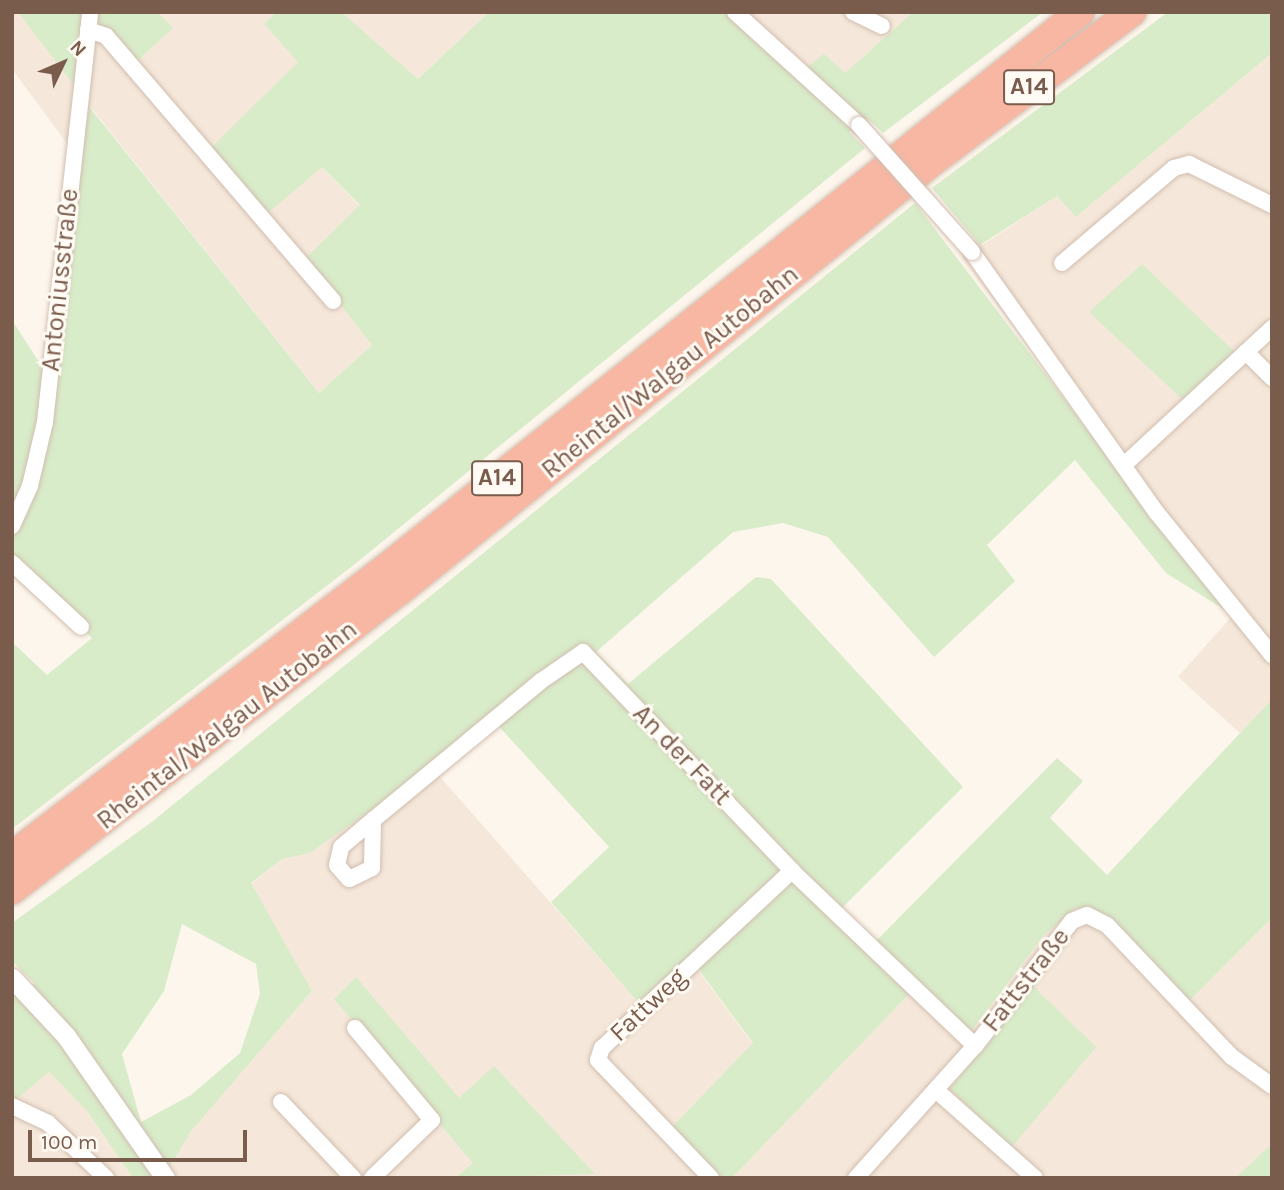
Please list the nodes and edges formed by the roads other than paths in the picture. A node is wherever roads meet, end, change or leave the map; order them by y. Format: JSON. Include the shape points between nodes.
{"nodes":[{"id":1,"x":90,"y":12,"type":"edge"},
{"id":2,"x":735,"y":12,"type":"edge"},
{"id":3,"x":853,"y":12,"type":"edge"},
{"id":4,"x":1080,"y":12,"type":"edge"},
{"id":5,"x":1132,"y":12,"type":"edge"},
{"id":6,"x":882,"y":26,"type":"dead end"},
{"id":7,"x":88,"y":30,"type":"junction"},
{"id":8,"x":1272,"y":205,"type":"edge"},
{"id":9,"x":1062,"y":262,"type":"dead end"},
{"id":10,"x":333,"y":301,"type":"dead end"},
{"id":11,"x":1272,"y":328,"type":"edge"},
{"id":12,"x":1246,"y":352,"type":"junction"},
{"id":13,"x":1272,"y":378,"type":"edge"},
{"id":14,"x":1124,"y":465,"type":"junction"},
{"id":15,"x":12,"y":526,"type":"edge"},
{"id":16,"x":12,"y":563,"type":"edge"},
{"id":17,"x":81,"y":627,"type":"dead end"},
{"id":18,"x":1272,"y":655,"type":"edge"},
{"id":19,"x":373,"y":820,"type":"dead end"},
{"id":20,"x":12,"y":856,"type":"edge"},
{"id":21,"x":792,"y":871,"type":"junction"},
{"id":22,"x":12,"y":890,"type":"edge"},
{"id":23,"x":19,"y":985,"type":"edge"},
{"id":24,"x":355,"y":1028,"type":"dead end"},
{"id":25,"x":975,"y":1046,"type":"junction"},
{"id":26,"x":1272,"y":1086,"type":"edge"},
{"id":27,"x":937,"y":1091,"type":"junction"},
{"id":28,"x":281,"y":1102,"type":"dead end"},
{"id":29,"x":12,"y":1106,"type":"edge"},
{"id":30,"x":106,"y":1178,"type":"edge"},
{"id":31,"x":165,"y":1178,"type":"edge"},
{"id":32,"x":353,"y":1178,"type":"edge"},
{"id":33,"x":372,"y":1178,"type":"edge"},
{"id":34,"x":711,"y":1178,"type":"edge"},
{"id":35,"x":856,"y":1178,"type":"edge"},
{"id":36,"x":1035,"y":1178,"type":"edge"}],
"edges":[{"from":1,"to":7,"type":"street","name":"Antoniusstraße"},
{"from":2,"to":14,"type":"street","bridge":true,"via":[[854,119],[972,252]]},
{"from":3,"to":6,"type":"street"},
{"from":4,"to":20,"type":"highway","name":"Rheintal/Walgau Autobahn","number":"A14","via":[[319,621]]},
{"from":5,"to":22,"type":"highway","name":"Rheintal/Walgau Autobahn","number":"A14","via":[[928,165],[402,589]]},
{"from":7,"to":10,"type":"street","via":[[106,36]]},
{"from":7,"to":15,"type":"street","name":"Antoniusstraße","via":[[45,422],[30,486]]},
{"from":8,"to":9,"type":"street","via":[[1189,164],[1174,168]]},
{"from":11,"to":12,"type":"street"},
{"from":12,"to":13,"type":"street"},
{"from":12,"to":14,"type":"street"},
{"from":14,"to":18,"type":"street","via":[[1233,613]]},
{"from":16,"to":17,"type":"street"},
{"from":19,"to":21,"type":"street","name":"An der Fatt","via":[[583,652]]},
{"from":21,"to":25,"type":"street","name":"An der Fatt"},
{"from":21,"to":34,"type":"street","name":"Fattweg","via":[[602,1048],[598,1060]]},
{"from":23,"to":31,"type":"street","via":[[107,1090]]},
{"from":24,"to":33,"type":"street","via":[[432,1120]]},
{"from":25,"to":26,"type":"street","name":"Fattstraße","via":[[1072,921],[1087,915],[1107,925],[1233,1057]]},
{"from":25,"to":27,"type":"street","name":"Fattstraße"},
{"from":27,"to":35,"type":"street","name":"Fattstraße"},
{"from":27,"to":36,"type":"street"},
{"from":28,"to":32,"type":"street"},
{"from":29,"to":30,"type":"street","via":[[48,1123]]}]}
